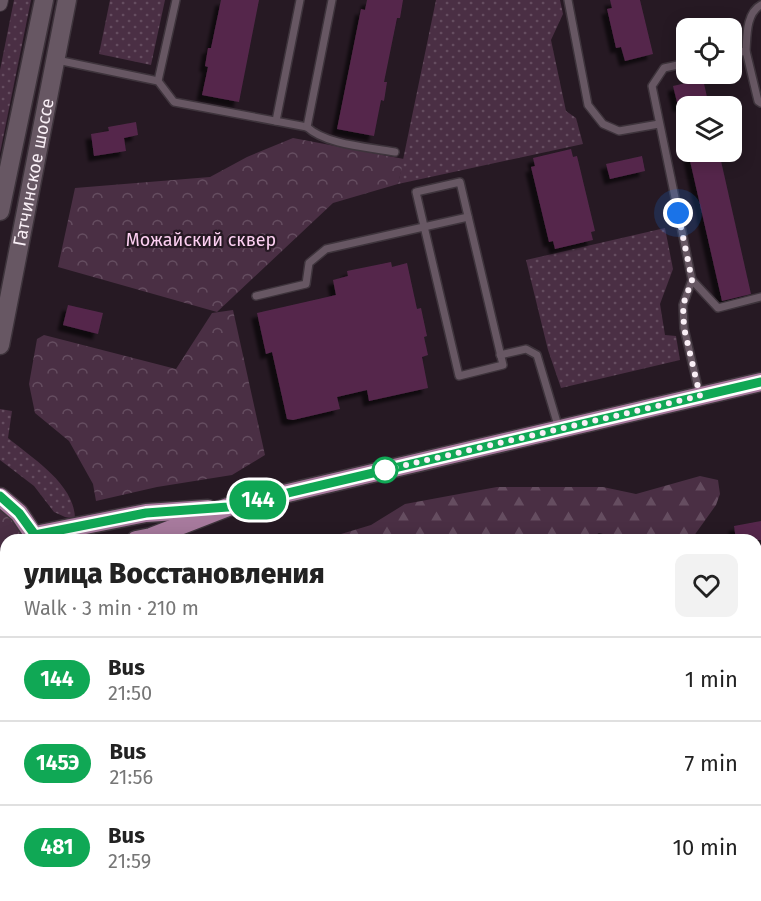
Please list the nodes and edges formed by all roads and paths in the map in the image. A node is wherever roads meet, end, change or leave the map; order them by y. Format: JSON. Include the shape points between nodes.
{"nodes":[{"id":1,"x":44,"y":0,"type":"edge"},
{"id":2,"x":67,"y":0,"type":"edge"},
{"id":3,"x":176,"y":0,"type":"edge"},
{"id":4,"x":300,"y":0,"type":"edge"},
{"id":5,"x":332,"y":0,"type":"edge"},
{"id":6,"x":568,"y":0,"type":"edge"},
{"id":7,"x":761,"y":5,"type":"edge"},
{"id":8,"x":746,"y":51,"type":"junction"},
{"id":9,"x":742,"y":52,"type":"edge"},
{"id":10,"x":55,"y":60,"type":"junction"},
{"id":11,"x":676,"y":65,"type":"edge"},
{"id":12,"x":159,"y":81,"type":"junction"},
{"id":13,"x":761,"y":103,"type":"edge"},
{"id":14,"x":276,"y":121,"type":"junction"},
{"id":15,"x":659,"y":124,"type":"junction"},
{"id":16,"x":307,"y":127,"type":"junction"},
{"id":17,"x":395,"y":152,"type":"dead end"},
{"id":18,"x":0,"y":211,"type":"edge"},
{"id":19,"x":468,"y":217,"type":"junction"},
{"id":20,"x":424,"y":227,"type":"junction"},
{"id":21,"x":692,"y":280,"type":"junction"},
{"id":22,"x":256,"y":296,"type":"dead end"},
{"id":23,"x":761,"y":297,"type":"edge"},
{"id":24,"x":0,"y":345,"type":"edge"},
{"id":25,"x":500,"y":355,"type":"junction"},
{"id":26,"x":761,"y":382,"type":"edge"},
{"id":27,"x":700,"y":396,"type":"junction"},
{"id":28,"x":559,"y":429,"type":"junction"},
{"id":29,"x":0,"y":496,"type":"edge"},
{"id":30,"x":228,"y":507,"type":"junction"},
{"id":31,"x":34,"y":534,"type":"edge"},
{"id":32,"x":50,"y":534,"type":"edge"},
{"id":33,"x":159,"y":534,"type":"edge"}],
"edges":[{"from":1,"to":18,"type":"main road","name":"Гатчинское шоссе"},
{"from":2,"to":10,"type":"main road","name":"Гатчинское шоссе"},
{"from":3,"to":12,"type":"lane"},
{"from":4,"to":14,"type":"lane"},
{"from":5,"to":16,"type":"lane"},
{"from":6,"to":15,"type":"lane","via":[[588,105],[603,124],[619,131]]},
{"from":7,"to":8,"type":"lane","via":[[749,20]]},
{"from":8,"to":9,"type":"lane"},
{"from":8,"to":13,"type":"lane"},
{"from":10,"to":12,"type":"lane"},
{"from":10,"to":24,"type":"main road","name":"Гатчинское шоссе"},
{"from":11,"to":15,"type":"lane","via":[[664,68],[652,86]]},
{"from":12,"to":14,"type":"lane","via":[[174,102]]},
{"from":14,"to":16,"type":"lane"},
{"from":15,"to":21,"type":"lane"},
{"from":16,"to":17,"type":"lane","via":[[332,140]]},
{"from":19,"to":20,"type":"lane"},
{"from":19,"to":20,"type":"lane","via":[[460,182],[416,192]]},
{"from":19,"to":25,"type":"lane"},
{"from":20,"to":22,"type":"lane","via":[[326,249],[309,263],[306,284]]},
{"from":20,"to":25,"type":"lane","via":[[459,376],[503,366]]},
{"from":21,"to":23,"type":"lane","via":[[718,308]]},
{"from":21,"to":27,"type":"lane","via":[[683,305],[684,328]]},
{"from":25,"to":28,"type":"lane","via":[[526,349],[537,355]]},
{"from":26,"to":27,"type":"main road"},
{"from":27,"to":28,"type":"main road"},
{"from":28,"to":30,"type":"main road"},
{"from":29,"to":31,"type":"main road"},
{"from":30,"to":32,"type":"main road","via":[[146,513]]},
{"from":30,"to":33,"type":"main road"}]}
